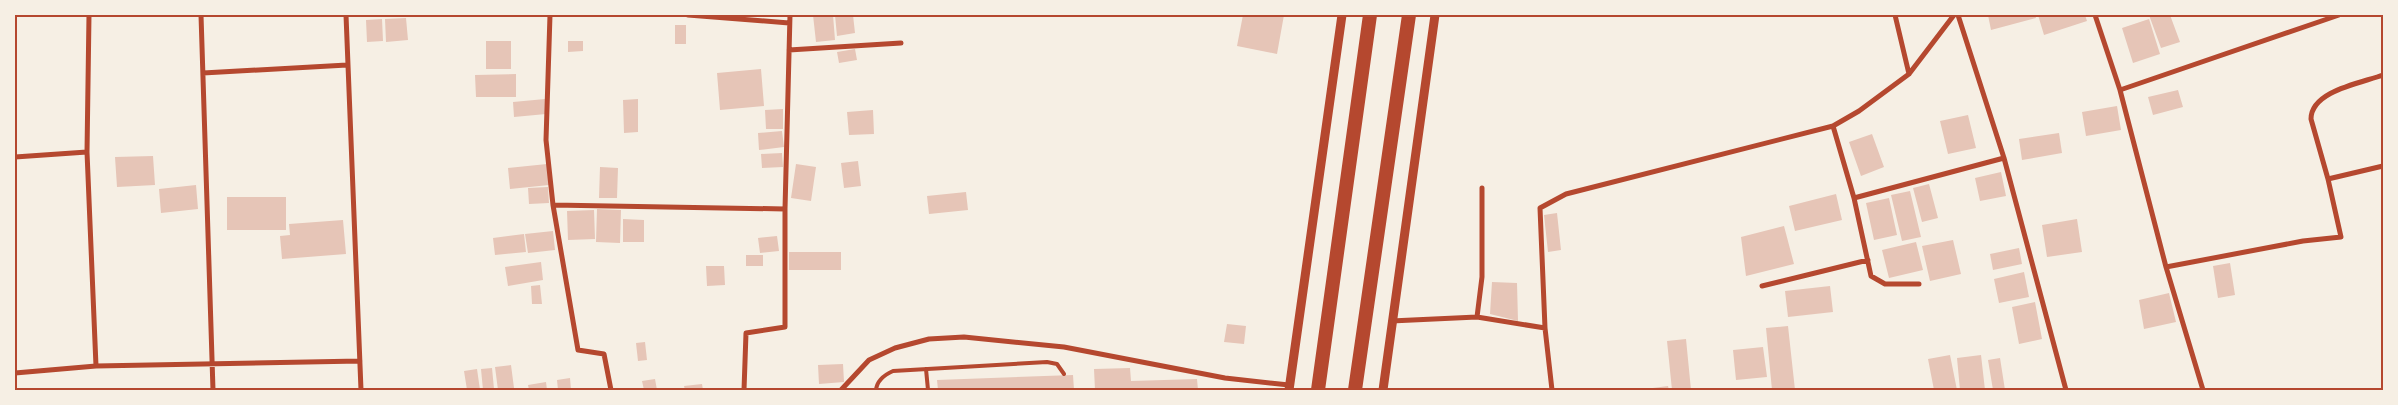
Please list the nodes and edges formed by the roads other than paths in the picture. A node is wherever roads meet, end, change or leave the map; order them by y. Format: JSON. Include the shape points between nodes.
{"nodes":[{"id":1,"x":88,"y":15,"type":"edge"},
{"id":2,"x":201,"y":15,"type":"edge"},
{"id":3,"x":346,"y":15,"type":"edge"},
{"id":4,"x":550,"y":15,"type":"edge"},
{"id":5,"x":688,"y":15,"type":"edge"},
{"id":6,"x":790,"y":15,"type":"edge"},
{"id":7,"x":1342,"y":15,"type":"edge"},
{"id":8,"x":1370,"y":15,"type":"edge"},
{"id":9,"x":1435,"y":15,"type":"edge"},
{"id":10,"x":1895,"y":15,"type":"edge"},
{"id":11,"x":1956,"y":15,"type":"edge"},
{"id":12,"x":2095,"y":15,"type":"edge"},
{"id":13,"x":2339,"y":15,"type":"edge"},
{"id":14,"x":1409,"y":18,"type":"edge"},
{"id":15,"x":789,"y":23,"type":"junction"},
{"id":16,"x":901,"y":43,"type":"dead end"},
{"id":17,"x":789,"y":50,"type":"junction"},
{"id":18,"x":347,"y":65,"type":"junction"},
{"id":19,"x":203,"y":72,"type":"junction"},
{"id":20,"x":1909,"y":74,"type":"junction"},
{"id":21,"x":2383,"y":76,"type":"edge"},
{"id":22,"x":2120,"y":90,"type":"junction"},
{"id":23,"x":1832,"y":126,"type":"junction"},
{"id":24,"x":87,"y":152,"type":"junction"},
{"id":25,"x":15,"y":157,"type":"edge"},
{"id":26,"x":2004,"y":158,"type":"junction"},
{"id":27,"x":2383,"y":166,"type":"edge"},
{"id":28,"x":2328,"y":179,"type":"junction"},
{"id":29,"x":1482,"y":188,"type":"dead end"},
{"id":30,"x":1854,"y":198,"type":"junction"},
{"id":31,"x":553,"y":205,"type":"junction"},
{"id":32,"x":785,"y":209,"type":"junction"},
{"id":33,"x":1868,"y":260,"type":"junction"},
{"id":34,"x":2166,"y":267,"type":"junction"},
{"id":35,"x":1919,"y":284,"type":"dead end"},
{"id":36,"x":1762,"y":286,"type":"dead end"},
{"id":37,"x":1477,"y":317,"type":"junction"},
{"id":38,"x":1391,"y":321,"type":"junction"},
{"id":39,"x":1545,"y":328,"type":"junction"},
{"id":40,"x":360,"y":361,"type":"junction"},
{"id":41,"x":213,"y":365,"type":"junction"},
{"id":42,"x":96,"y":366,"type":"junction"},
{"id":43,"x":926,"y":369,"type":"junction"},
{"id":44,"x":15,"y":373,"type":"edge"},
{"id":45,"x":1064,"y":374,"type":"dead end"},
{"id":46,"x":1289,"y":388,"type":"edge"},
{"id":47,"x":213,"y":390,"type":"edge"},
{"id":48,"x":361,"y":390,"type":"edge"},
{"id":49,"x":611,"y":390,"type":"edge"},
{"id":50,"x":744,"y":390,"type":"edge"},
{"id":51,"x":840,"y":390,"type":"edge"},
{"id":52,"x":876,"y":390,"type":"edge"},
{"id":53,"x":928,"y":390,"type":"edge"},
{"id":54,"x":1318,"y":390,"type":"edge"},
{"id":55,"x":1355,"y":390,"type":"edge"},
{"id":56,"x":1383,"y":390,"type":"edge"},
{"id":57,"x":1552,"y":390,"type":"edge"},
{"id":58,"x":2066,"y":390,"type":"edge"},
{"id":59,"x":2203,"y":390,"type":"edge"}],
"edges":[{"from":1,"to":24,"type":"street"},
{"from":2,"to":19,"type":"street"},
{"from":3,"to":18,"type":"street"},
{"from":4,"to":31,"type":"street","via":[[546,140]]},
{"from":5,"to":15,"type":"street"},
{"from":6,"to":15,"type":"street"},
{"from":7,"to":46,"type":"street"},
{"from":8,"to":54,"type":"highway"},
{"from":9,"to":38,"type":"street"},
{"from":10,"to":20,"type":"street"},
{"from":11,"to":20,"type":"street"},
{"from":11,"to":26,"type":"street"},
{"from":12,"to":22,"type":"street"},
{"from":13,"to":22,"type":"street"},
{"from":14,"to":55,"type":"highway"},
{"from":15,"to":17,"type":"street"},
{"from":16,"to":17,"type":"street"},
{"from":17,"to":32,"type":"street"},
{"from":18,"to":19,"type":"street"},
{"from":18,"to":40,"type":"street"},
{"from":19,"to":41,"type":"street"},
{"from":20,"to":23,"type":"street","via":[[1859,111]]},
{"from":21,"to":28,"type":"street","via":[[2327,95],[2311,110]]},
{"from":22,"to":34,"type":"street"},
{"from":23,"to":30,"type":"street"},
{"from":23,"to":39,"type":"street","via":[[1566,194],[1540,208]]},
{"from":24,"to":25,"type":"street"},
{"from":24,"to":42,"type":"street"},
{"from":26,"to":30,"type":"street"},
{"from":26,"to":58,"type":"street"},
{"from":27,"to":28,"type":"street"},
{"from":28,"to":34,"type":"street","via":[[2341,237]]},
{"from":29,"to":37,"type":"street","via":[[1482,277]]},
{"from":30,"to":33,"type":"street"},
{"from":31,"to":32,"type":"street"},
{"from":31,"to":49,"type":"street","via":[[578,350],[604,354]]},
{"from":32,"to":50,"type":"street","via":[[785,327],[746,333]]},
{"from":33,"to":35,"type":"street","via":[[1871,276],[1879,282]]},
{"from":33,"to":36,"type":"street"},
{"from":34,"to":59,"type":"street"},
{"from":37,"to":38,"type":"street"},
{"from":37,"to":39,"type":"street"},
{"from":38,"to":56,"type":"street"},
{"from":39,"to":57,"type":"street"},
{"from":40,"to":41,"type":"street"},
{"from":40,"to":48,"type":"street"},
{"from":41,"to":42,"type":"street"},
{"from":41,"to":47,"type":"street"},
{"from":42,"to":44,"type":"street"},
{"from":43,"to":45,"type":"lane","via":[[1048,362],[1057,364]]},
{"from":43,"to":52,"type":"lane","via":[[893,371],[883,375]]},
{"from":43,"to":53,"type":"lane"},
{"from":46,"to":51,"type":"street","via":[[1064,347],[964,337],[930,339],[894,348],[869,360]]}]}
